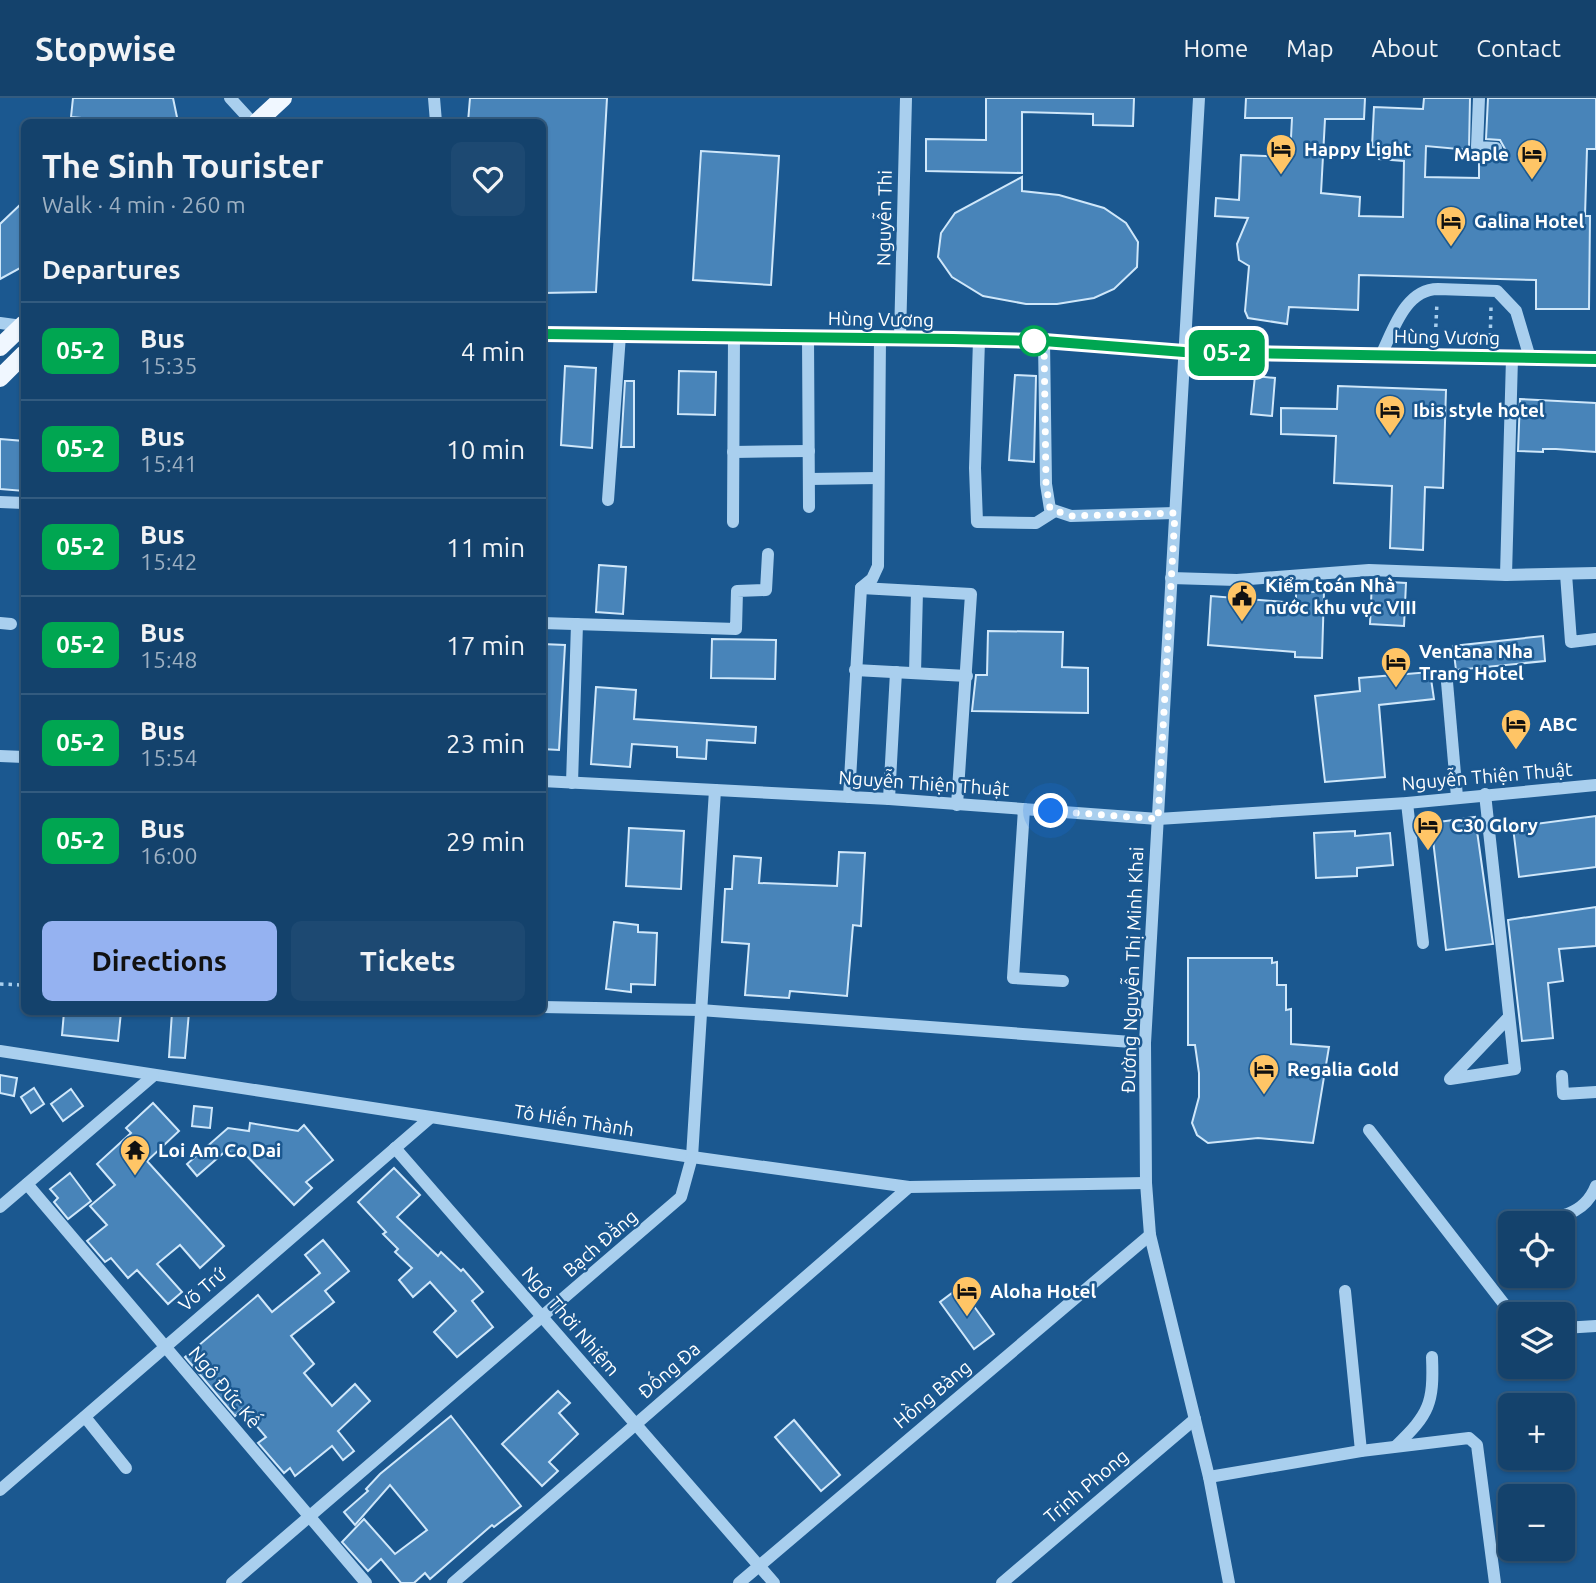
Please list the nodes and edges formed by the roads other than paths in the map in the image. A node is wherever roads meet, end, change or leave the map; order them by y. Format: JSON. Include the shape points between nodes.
{"nodes":[{"id":1,"x":230,"y":98,"type":"edge"},
{"id":2,"x":283,"y":98,"type":"edge"},
{"id":3,"x":434,"y":98,"type":"edge"},
{"id":4,"x":906,"y":98,"type":"edge"},
{"id":5,"x":1199,"y":98,"type":"edge"},
{"id":6,"x":1479,"y":98,"type":"edge"},
{"id":7,"x":252,"y":119,"type":"edge"},
{"id":8,"x":258,"y":119,"type":"edge"},
{"id":9,"x":436,"y":119,"type":"edge"},
{"id":10,"x":1496,"y":148,"type":"dead end"},
{"id":11,"x":0,"y":323,"type":"edge"},
{"id":12,"x":21,"y":325,"type":"edge"},
{"id":13,"x":21,"y":328,"type":"edge"},
{"id":14,"x":546,"y":334,"type":"edge"},
{"id":15,"x":620,"y":335,"type":"junction"},
{"id":16,"x":734,"y":336,"type":"junction"},
{"id":17,"x":808,"y":337,"type":"junction"},
{"id":18,"x":880,"y":338,"type":"junction"},
{"id":19,"x":900,"y":338,"type":"junction"},
{"id":20,"x":979,"y":340,"type":"junction"},
{"id":21,"x":1044,"y":341,"type":"junction"},
{"id":22,"x":0,"y":347,"type":"edge"},
{"id":23,"x":1184,"y":352,"type":"junction"},
{"id":24,"x":1381,"y":355,"type":"junction"},
{"id":25,"x":21,"y":357,"type":"edge"},
{"id":26,"x":1513,"y":358,"type":"junction"},
{"id":27,"x":1530,"y":358,"type":"junction"},
{"id":28,"x":1596,"y":359,"type":"edge"},
{"id":29,"x":0,"y":378,"type":"edge"},
{"id":30,"x":809,"y":451,"type":"junction"},
{"id":31,"x":733,"y":452,"type":"junction"},
{"id":32,"x":878,"y":478,"type":"junction"},
{"id":33,"x":809,"y":479,"type":"junction"},
{"id":34,"x":608,"y":500,"type":"dead end"},
{"id":35,"x":0,"y":502,"type":"edge"},
{"id":36,"x":21,"y":503,"type":"edge"},
{"id":37,"x":809,"y":507,"type":"dead end"},
{"id":38,"x":1055,"y":511,"type":"junction"},
{"id":39,"x":1175,"y":513,"type":"junction"},
{"id":40,"x":733,"y":522,"type":"dead end"},
{"id":41,"x":768,"y":554,"type":"dead end"},
{"id":42,"x":1596,"y":573,"type":"edge"},
{"id":43,"x":1566,"y":574,"type":"junction"},
{"id":44,"x":1506,"y":575,"type":"junction"},
{"id":45,"x":1171,"y":578,"type":"junction"},
{"id":46,"x":861,"y":588,"type":"junction"},
{"id":47,"x":917,"y":591,"type":"junction"},
{"id":48,"x":546,"y":623,"type":"edge"},
{"id":49,"x":577,"y":624,"type":"junction"},
{"id":50,"x":1596,"y":639,"type":"edge"},
{"id":51,"x":855,"y":670,"type":"junction"},
{"id":52,"x":896,"y":672,"type":"junction"},
{"id":53,"x":915,"y":673,"type":"junction"},
{"id":54,"x":967,"y":676,"type":"junction"},
{"id":55,"x":1447,"y":682,"type":"dead end"},
{"id":56,"x":0,"y":756,"type":"edge"},
{"id":57,"x":21,"y":757,"type":"edge"},
{"id":58,"x":546,"y":781,"type":"edge"},
{"id":59,"x":572,"y":783,"type":"junction"},
{"id":60,"x":1596,"y":785,"type":"edge"},
{"id":61,"x":715,"y":790,"type":"junction"},
{"id":62,"x":1485,"y":794,"type":"junction"},
{"id":63,"x":849,"y":797,"type":"junction"},
{"id":64,"x":1457,"y":797,"type":"junction"},
{"id":65,"x":889,"y":799,"type":"junction"},
{"id":66,"x":1407,"y":803,"type":"junction"},
{"id":67,"x":957,"y":804,"type":"junction"},
{"id":68,"x":1024,"y":809,"type":"junction"},
{"id":69,"x":1158,"y":819,"type":"junction"},
{"id":70,"x":1423,"y":943,"type":"dead end"},
{"id":71,"x":1063,"y":981,"type":"dead end"},
{"id":72,"x":546,"y":1007,"type":"edge"},
{"id":73,"x":700,"y":1010,"type":"junction"},
{"id":74,"x":1509,"y":1017,"type":"junction"},
{"id":75,"x":1145,"y":1044,"type":"junction"},
{"id":76,"x":0,"y":1051,"type":"edge"},
{"id":77,"x":153,"y":1076,"type":"junction"},
{"id":78,"x":1562,"y":1076,"type":"dead end"},
{"id":79,"x":1596,"y":1092,"type":"edge"},
{"id":80,"x":430,"y":1118,"type":"junction"},
{"id":81,"x":1369,"y":1130,"type":"dead end"},
{"id":82,"x":395,"y":1148,"type":"junction"},
{"id":83,"x":692,"y":1157,"type":"junction"},
{"id":84,"x":1146,"y":1183,"type":"junction"},
{"id":85,"x":27,"y":1184,"type":"junction"},
{"id":86,"x":1596,"y":1186,"type":"edge"},
{"id":87,"x":909,"y":1187,"type":"junction"},
{"id":88,"x":0,"y":1207,"type":"edge"},
{"id":89,"x":1574,"y":1211,"type":"edge"},
{"id":90,"x":1150,"y":1235,"type":"junction"},
{"id":91,"x":1345,"y":1291,"type":"dead end"},
{"id":92,"x":1502,"y":1302,"type":"edge"},
{"id":93,"x":542,"y":1318,"type":"junction"},
{"id":94,"x":1596,"y":1326,"type":"edge"},
{"id":95,"x":1575,"y":1327,"type":"edge"},
{"id":96,"x":165,"y":1346,"type":"junction"},
{"id":97,"x":1432,"y":1357,"type":"dead end"},
{"id":98,"x":85,"y":1417,"type":"junction"},
{"id":99,"x":1195,"y":1419,"type":"junction"},
{"id":100,"x":636,"y":1424,"type":"junction"},
{"id":101,"x":1396,"y":1447,"type":"junction"},
{"id":102,"x":1361,"y":1451,"type":"junction"},
{"id":103,"x":126,"y":1468,"type":"dead end"},
{"id":104,"x":1209,"y":1477,"type":"junction"},
{"id":105,"x":0,"y":1490,"type":"edge"},
{"id":106,"x":310,"y":1516,"type":"junction"},
{"id":107,"x":759,"y":1566,"type":"junction"},
{"id":108,"x":232,"y":1583,"type":"edge"},
{"id":109,"x":366,"y":1583,"type":"edge"},
{"id":110,"x":453,"y":1583,"type":"edge"},
{"id":111,"x":739,"y":1583,"type":"edge"},
{"id":112,"x":774,"y":1583,"type":"edge"},
{"id":113,"x":1002,"y":1583,"type":"edge"},
{"id":114,"x":1229,"y":1583,"type":"edge"},
{"id":115,"x":1495,"y":1583,"type":"edge"}],
"edges":[{"from":1,"to":7,"type":"street"},
{"from":2,"to":8,"type":"main road"},
{"from":3,"to":9,"type":"street"},
{"from":4,"to":19,"type":"street","name":"Nguyễn Thi"},
{"from":5,"to":23,"type":"street","name":"Đường Nguyễn Thị Minh Khai"},
{"from":6,"to":10,"type":"street","via":[[1477,147]]},
{"from":11,"to":12,"type":"street"},
{"from":13,"to":22,"type":"main road"},
{"from":14,"to":15,"type":"street","name":"Hùng Vương"},
{"from":15,"to":16,"type":"street","name":"Hùng Vương"},
{"from":15,"to":34,"type":"street"},
{"from":16,"to":17,"type":"street","name":"Hùng Vương"},
{"from":16,"to":31,"type":"street"},
{"from":17,"to":18,"type":"street","name":"Hùng Vương"},
{"from":17,"to":30,"type":"street"},
{"from":18,"to":19,"type":"street","name":"Hùng Vương"},
{"from":18,"to":32,"type":"street"},
{"from":19,"to":20,"type":"street","name":"Hùng Vương"},
{"from":20,"to":21,"type":"street","name":"Hùng Vương"},
{"from":20,"to":38,"type":"street","via":[[977,522],[1036,523]]},
{"from":21,"to":23,"type":"street","name":"Hùng Vương"},
{"from":21,"to":38,"type":"street","via":[[1046,484],[1050,509]]},
{"from":23,"to":24,"type":"street","name":"Hùng Vương"},
{"from":23,"to":39,"type":"street","name":"Đường Nguyễn Thị Minh Khai"},
{"from":24,"to":26,"type":"street","name":"Hùng Vương"},
{"from":24,"to":27,"type":"street","via":[[1407,303],[1429,289],[1491,290],[1516,311]]},
{"from":25,"to":29,"type":"main road"},
{"from":26,"to":27,"type":"street","name":"Hùng Vương"},
{"from":26,"to":44,"type":"street"},
{"from":27,"to":28,"type":"street","name":"Hùng Vương"},
{"from":30,"to":31,"type":"street"},
{"from":30,"to":33,"type":"street"},
{"from":31,"to":40,"type":"street"},
{"from":32,"to":33,"type":"street"},
{"from":32,"to":46,"type":"street","via":[[878,566]]},
{"from":33,"to":37,"type":"street"},
{"from":35,"to":36,"type":"street"},
{"from":38,"to":39,"type":"street","via":[[1071,516]]},
{"from":39,"to":45,"type":"street","name":"Đường Nguyễn Thị Minh Khai"},
{"from":41,"to":49,"type":"street","via":[[766,590],[737,591],[736,629]]},
{"from":42,"to":43,"type":"street"},
{"from":43,"to":44,"type":"street"},
{"from":43,"to":50,"type":"street","via":[[1571,642]]},
{"from":44,"to":45,"type":"street","via":[[1369,569],[1237,580]]},
{"from":45,"to":69,"type":"street","name":"Đường Nguyễn Thị Minh Khai"},
{"from":46,"to":47,"type":"street"},
{"from":46,"to":51,"type":"street"},
{"from":47,"to":53,"type":"street"},
{"from":47,"to":54,"type":"street","via":[[971,594]]},
{"from":48,"to":49,"type":"street"},
{"from":49,"to":59,"type":"street"},
{"from":51,"to":52,"type":"street"},
{"from":51,"to":63,"type":"street"},
{"from":52,"to":53,"type":"street"},
{"from":52,"to":65,"type":"street"},
{"from":53,"to":54,"type":"street"},
{"from":54,"to":67,"type":"street"},
{"from":55,"to":64,"type":"street"},
{"from":56,"to":57,"type":"street"},
{"from":58,"to":59,"type":"street","name":"Nguyễn Thiện Thuật"},
{"from":59,"to":61,"type":"street","name":"Nguyễn Thiện Thuật"},
{"from":60,"to":62,"type":"street","name":"Nguyễn Thiện Thuật"},
{"from":61,"to":63,"type":"street","name":"Nguyễn Thiện Thuật"},
{"from":61,"to":73,"type":"street","name":"Bạch Đằng"},
{"from":62,"to":64,"type":"street","name":"Nguyễn Thiện Thuật"},
{"from":62,"to":74,"type":"street"},
{"from":63,"to":65,"type":"street","name":"Nguyễn Thiện Thuật"},
{"from":64,"to":66,"type":"street","name":"Nguyễn Thiện Thuật"},
{"from":65,"to":67,"type":"street","name":"Nguyễn Thiện Thuật"},
{"from":66,"to":69,"type":"street","name":"Nguyễn Thiện Thuật"},
{"from":66,"to":70,"type":"street"},
{"from":67,"to":68,"type":"street","name":"Nguyễn Thiện Thuật"},
{"from":68,"to":69,"type":"street","name":"Nguyễn Thiện Thuật"},
{"from":68,"to":71,"type":"street","via":[[1013,978]]},
{"from":69,"to":75,"type":"street","name":"Đường Nguyễn Thị Minh Khai"},
{"from":72,"to":73,"type":"street"},
{"from":73,"to":75,"type":"street"},
{"from":73,"to":83,"type":"street","name":"Bạch Đằng"},
{"from":74,"to":74,"type":"street","via":[[1515,1069],[1450,1079],[1475,1052]]},
{"from":75,"to":84,"type":"street","name":"Đường Nguyễn Thị Minh Khai"},
{"from":76,"to":77,"type":"street","name":"Tô Hiến Thành"},
{"from":77,"to":80,"type":"street","name":"Tô Hiến Thành"},
{"from":77,"to":85,"type":"street"},
{"from":78,"to":79,"type":"street","via":[[1563,1094]]},
{"from":80,"to":82,"type":"street","name":"Võ Trứ"},
{"from":80,"to":83,"type":"street","name":"Tô Hiến Thành"},
{"from":81,"to":92,"type":"street"},
{"from":82,"to":93,"type":"street","name":"Ngô Thời Nhiệm"},
{"from":82,"to":96,"type":"street","name":"Võ Trứ"},
{"from":83,"to":87,"type":"street","name":"Tô Hiến Thành"},
{"from":83,"to":93,"type":"street","name":"Bạch Đằng","via":[[681,1197]]},
{"from":84,"to":87,"type":"street","name":"Tô Hiến Thành"},
{"from":84,"to":90,"type":"street","name":"Đường Nguyễn Thị Minh Khai"},
{"from":85,"to":88,"type":"street"},
{"from":85,"to":96,"type":"street","name":"Ngô Đức Kế"},
{"from":86,"to":89,"type":"street"},
{"from":87,"to":100,"type":"street","name":"Đống Đa"},
{"from":90,"to":99,"type":"street","name":"Đường Nguyễn Thị Minh Khai"},
{"from":90,"to":107,"type":"street","name":"Hồng Bàng"},
{"from":91,"to":102,"type":"street"},
{"from":93,"to":100,"type":"street","name":"Ngô Thời Nhiệm"},
{"from":93,"to":106,"type":"street","name":"Bạch Đằng"},
{"from":94,"to":95,"type":"street"},
{"from":96,"to":98,"type":"street","name":"Võ Trứ"},
{"from":96,"to":106,"type":"street","name":"Ngô Đức Kế"},
{"from":97,"to":101,"type":"street","via":[[1433,1392],[1420,1422]]},
{"from":98,"to":103,"type":"street"},
{"from":98,"to":105,"type":"street","name":"Võ Trứ"},
{"from":99,"to":104,"type":"street","name":"Đường Nguyễn Thị Minh Khai"},
{"from":99,"to":113,"type":"street","name":"Trịnh Phong"},
{"from":100,"to":107,"type":"street","name":"Ngô Thời Nhiệm"},
{"from":100,"to":110,"type":"street","name":"Đống Đa"},
{"from":101,"to":102,"type":"street"},
{"from":101,"to":115,"type":"street","via":[[1474,1440]]},
{"from":102,"to":104,"type":"street"},
{"from":104,"to":114,"type":"street","name":"Đường Nguyễn Thị Minh Khai"},
{"from":106,"to":108,"type":"street","name":"Bạch Đằng"},
{"from":106,"to":109,"type":"street","name":"Ngô Đức Kế"},
{"from":107,"to":111,"type":"street","name":"Hồng Bàng"},
{"from":107,"to":112,"type":"street","name":"Ngô Thời Nhiệm"}]}
